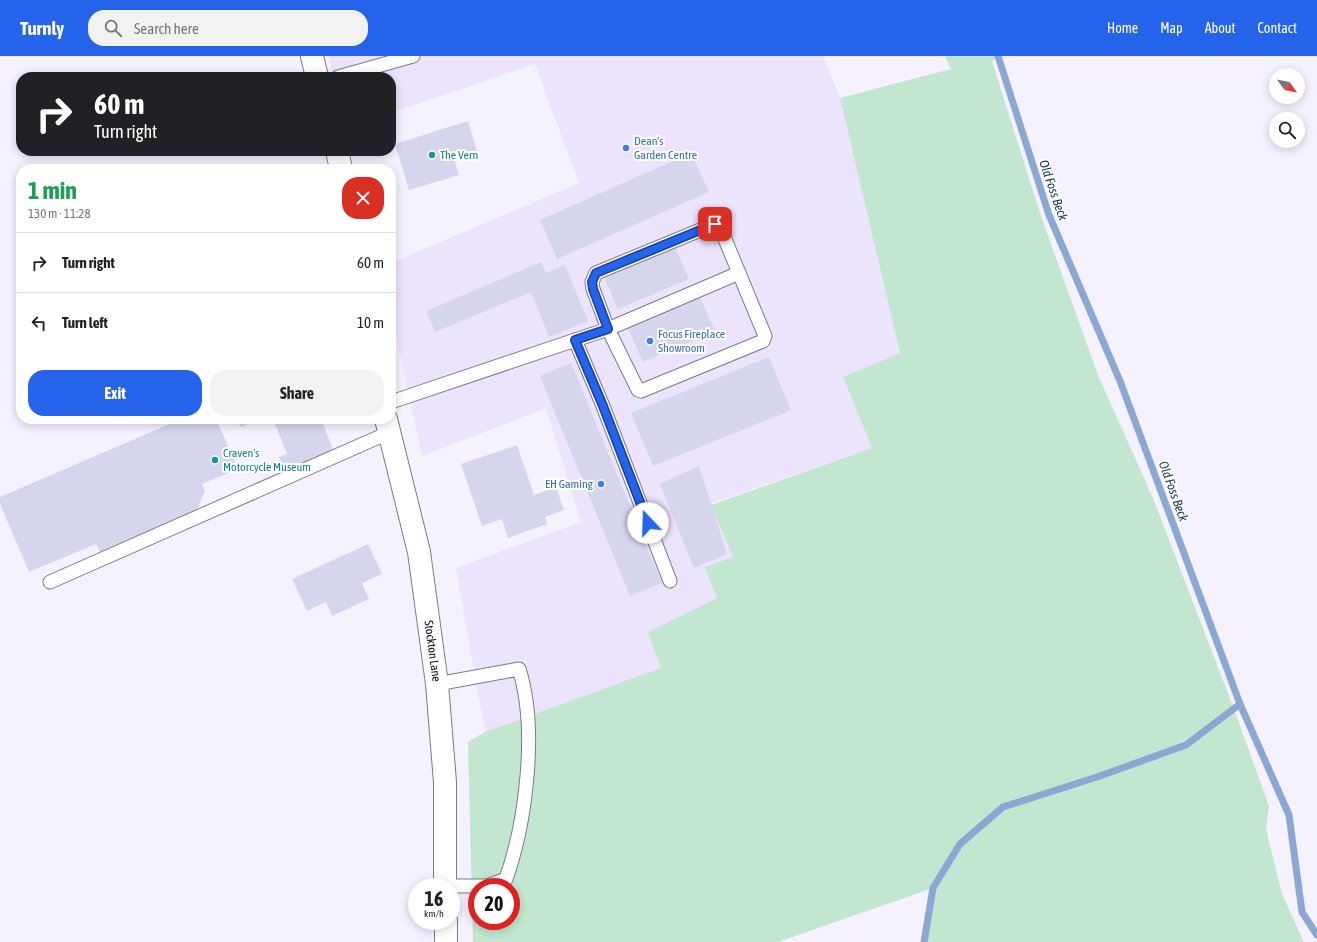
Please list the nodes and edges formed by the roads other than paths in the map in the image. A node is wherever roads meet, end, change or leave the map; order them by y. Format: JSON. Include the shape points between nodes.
{"nodes":[{"id":1,"x":312,"y":56,"type":"edge"},
{"id":2,"x":413,"y":56,"type":"edge"},
{"id":3,"x":316,"y":72,"type":"edge"},
{"id":4,"x":356,"y":72,"type":"edge"},
{"id":5,"x":739,"y":273,"type":"junction"},
{"id":6,"x":608,"y":329,"type":"junction"},
{"id":7,"x":575,"y":340,"type":"junction"},
{"id":8,"x":396,"y":400,"type":"edge"},
{"id":9,"x":387,"y":426,"type":"edge"},
{"id":10,"x":670,"y":581,"type":"dead end"},
{"id":11,"x":50,"y":582,"type":"dead end"},
{"id":12,"x":437,"y":684,"type":"junction"},
{"id":13,"x":445,"y":878,"type":"edge"},
{"id":14,"x":460,"y":887,"type":"edge"},
{"id":15,"x":446,"y":930,"type":"edge"},
{"id":16,"x":446,"y":942,"type":"edge"}],
"edges":[{"from":1,"to":3,"type":"street"},
{"from":2,"to":4,"type":"lane"},
{"from":5,"to":6,"type":"lane"},
{"from":5,"to":6,"type":"lane","via":[[720,228],[715,224],[596,273],[592,282],[593,289]]},
{"from":5,"to":6,"type":"lane","via":[[765,336],[763,341],[641,391],[638,390]]},
{"from":6,"to":7,"type":"lane"},
{"from":7,"to":8,"type":"lane"},
{"from":7,"to":10,"type":"lane"},
{"from":9,"to":11,"type":"lane"},
{"from":9,"to":12,"type":"street","name":"Stockton Lane","via":[[419,552]]},
{"from":12,"to":13,"type":"street","name":"Stockton Lane","via":[[445,782]]},
{"from":12,"to":14,"type":"lane","via":[[519,669],[524,686],[528,742],[524,804],[506,879],[487,886]]},
{"from":15,"to":16,"type":"street"}]}
